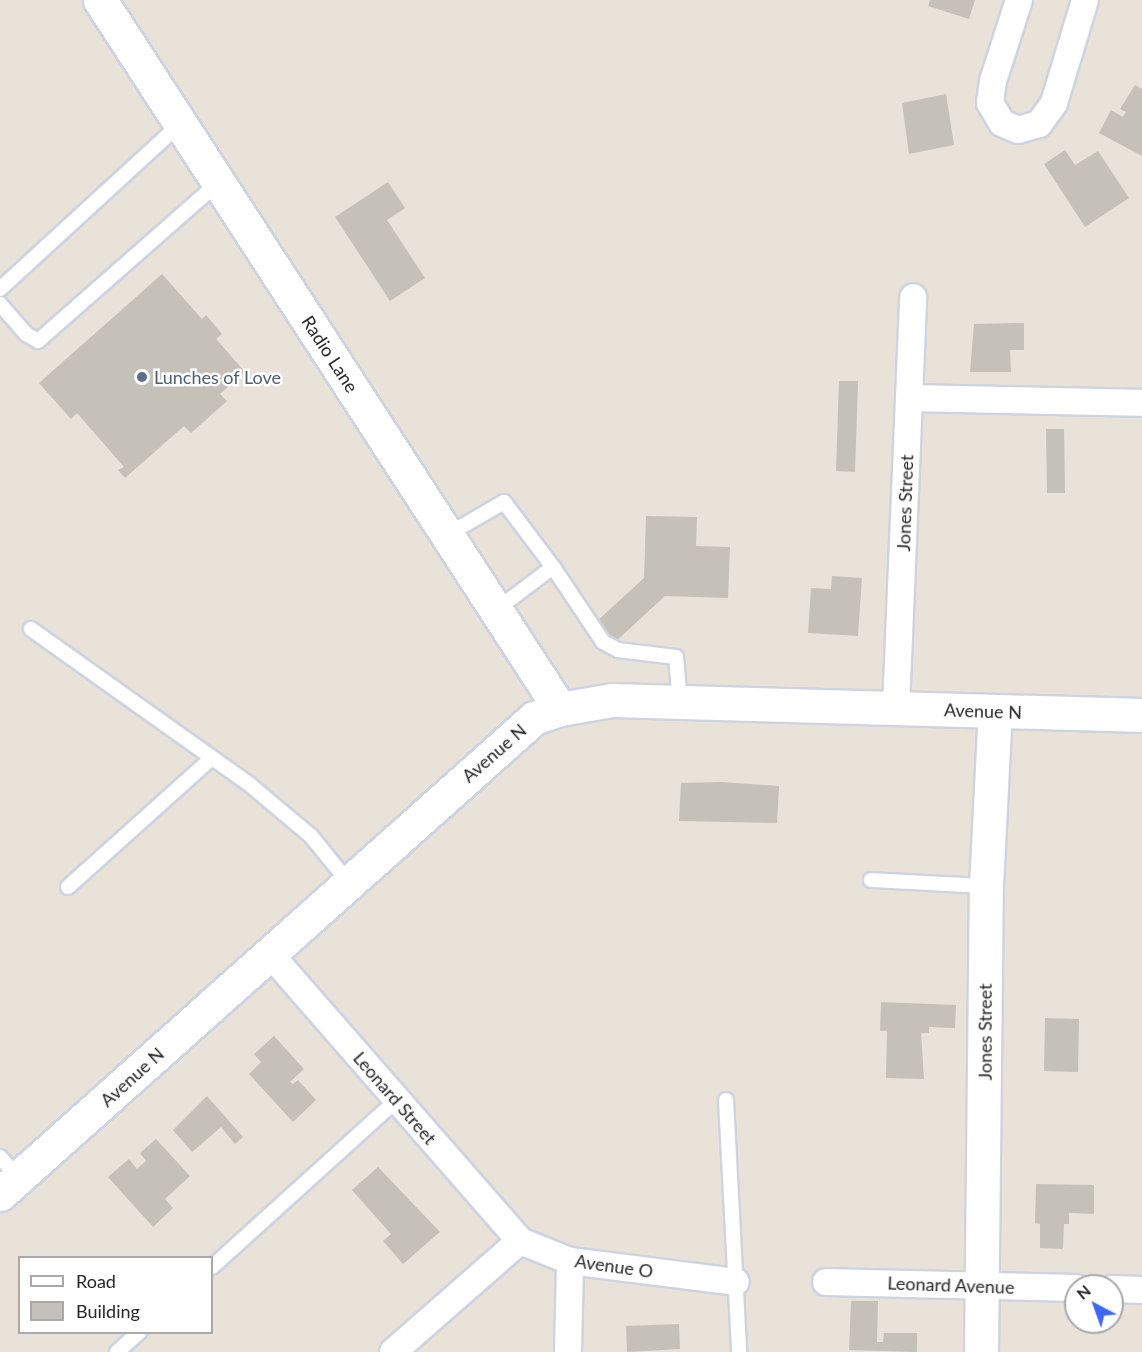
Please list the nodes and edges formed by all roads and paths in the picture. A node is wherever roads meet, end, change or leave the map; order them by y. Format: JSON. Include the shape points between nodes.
{"nodes":[{"id":1,"x":100,"y":0,"type":"edge"},
{"id":2,"x":1019,"y":0,"type":"edge"},
{"id":3,"x":1084,"y":0,"type":"edge"},
{"id":4,"x":180,"y":123,"type":"junction"},
{"id":5,"x":219,"y":182,"type":"junction"},
{"id":6,"x":0,"y":288,"type":"edge"},
{"id":7,"x":913,"y":297,"type":"dead end"},
{"id":8,"x":0,"y":304,"type":"edge"},
{"id":9,"x":909,"y":398,"type":"junction"},
{"id":10,"x":1142,"y":403,"type":"edge"},
{"id":11,"x":447,"y":535,"type":"junction"},
{"id":12,"x":553,"y":567,"type":"junction"},
{"id":13,"x":496,"y":610,"type":"junction"},
{"id":14,"x":31,"y":629,"type":"dead end"},
{"id":15,"x":680,"y":702,"type":"junction"},
{"id":16,"x":896,"y":708,"type":"junction"},
{"id":17,"x":560,"y":709,"type":"junction"},
{"id":18,"x":995,"y":711,"type":"junction"},
{"id":19,"x":1142,"y":715,"type":"edge"},
{"id":20,"x":212,"y":758,"type":"junction"},
{"id":21,"x":871,"y":880,"type":"dead end"},
{"id":22,"x":349,"y":883,"type":"junction"},
{"id":23,"x":986,"y":886,"type":"junction"},
{"id":24,"x":68,"y":887,"type":"dead end"},
{"id":25,"x":270,"y":954,"type":"junction"},
{"id":26,"x":397,"y":1100,"type":"junction"},
{"id":27,"x":726,"y":1100,"type":"dead end"},
{"id":28,"x":6,"y":1176,"type":"edge"},
{"id":29,"x":520,"y":1241,"type":"junction"},
{"id":30,"x":570,"y":1261,"type":"junction"},
{"id":31,"x":213,"y":1266,"type":"edge"},
{"id":32,"x":736,"y":1282,"type":"junction"},
{"id":33,"x":826,"y":1282,"type":"dead end"},
{"id":34,"x":984,"y":1286,"type":"junction"},
{"id":35,"x":1064,"y":1288,"type":"edge"},
{"id":36,"x":1124,"y":1289,"type":"edge"},
{"id":37,"x":1142,"y":1290,"type":"edge"},
{"id":38,"x":136,"y":1334,"type":"edge"},
{"id":39,"x":117,"y":1352,"type":"edge"},
{"id":40,"x":393,"y":1352,"type":"edge"},
{"id":41,"x":568,"y":1352,"type":"edge"},
{"id":42,"x":739,"y":1352,"type":"edge"},
{"id":43,"x":981,"y":1352,"type":"edge"}],
"edges":[{"from":1,"to":4,"type":"street","name":"Radio Lane"},
{"from":2,"to":3,"type":"street","via":[[993,81],[990,103],[1002,123],[1018,130],[1039,124],[1054,103]]},
{"from":4,"to":5,"type":"street","name":"Radio Lane"},
{"from":4,"to":6,"type":"lane"},
{"from":5,"to":8,"type":"lane","via":[[38,341],[26,334]]},
{"from":5,"to":11,"type":"street","name":"Radio Lane"},
{"from":7,"to":9,"type":"street","name":"Jones Street"},
{"from":9,"to":10,"type":"street"},
{"from":9,"to":16,"type":"street","name":"Jones Street"},
{"from":11,"to":12,"type":"lane","via":[[504,502]]},
{"from":11,"to":13,"type":"street","name":"Radio Lane"},
{"from":12,"to":13,"type":"lane"},
{"from":12,"to":15,"type":"lane","via":[[603,642],[618,650],[676,657]]},
{"from":13,"to":17,"type":"street","name":"Radio Lane"},
{"from":14,"to":20,"type":"lane"},
{"from":15,"to":16,"type":"street","name":"Avenue N"},
{"from":15,"to":17,"type":"street","name":"Avenue N","via":[[612,700]]},
{"from":16,"to":18,"type":"street","name":"Avenue N"},
{"from":17,"to":22,"type":"street","name":"Avenue N","via":[[534,718],[506,740]]},
{"from":18,"to":19,"type":"street","name":"Avenue N"},
{"from":18,"to":23,"type":"street","name":"Jones Street"},
{"from":20,"to":22,"type":"lane","via":[[311,836]]},
{"from":20,"to":24,"type":"lane"},
{"from":21,"to":23,"type":"lane"},
{"from":22,"to":25,"type":"street","name":"Avenue N"},
{"from":23,"to":34,"type":"street","name":"Jones Street"},
{"from":25,"to":26,"type":"street","name":"Leonard Street"},
{"from":25,"to":28,"type":"street","name":"Avenue N"},
{"from":26,"to":29,"type":"street","name":"Leonard Street"},
{"from":26,"to":31,"type":"lane"},
{"from":27,"to":32,"type":"lane"},
{"from":29,"to":30,"type":"street","name":"Avenue O"},
{"from":29,"to":40,"type":"street"},
{"from":30,"to":32,"type":"street","name":"Avenue O"},
{"from":30,"to":41,"type":"street"},
{"from":32,"to":42,"type":"lane"},
{"from":33,"to":34,"type":"street","name":"Leonard Avenue"},
{"from":34,"to":35,"type":"street","name":"Leonard Avenue"},
{"from":34,"to":43,"type":"street","name":"Jones Street"},
{"from":36,"to":37,"type":"street"},
{"from":38,"to":39,"type":"lane"}]}
